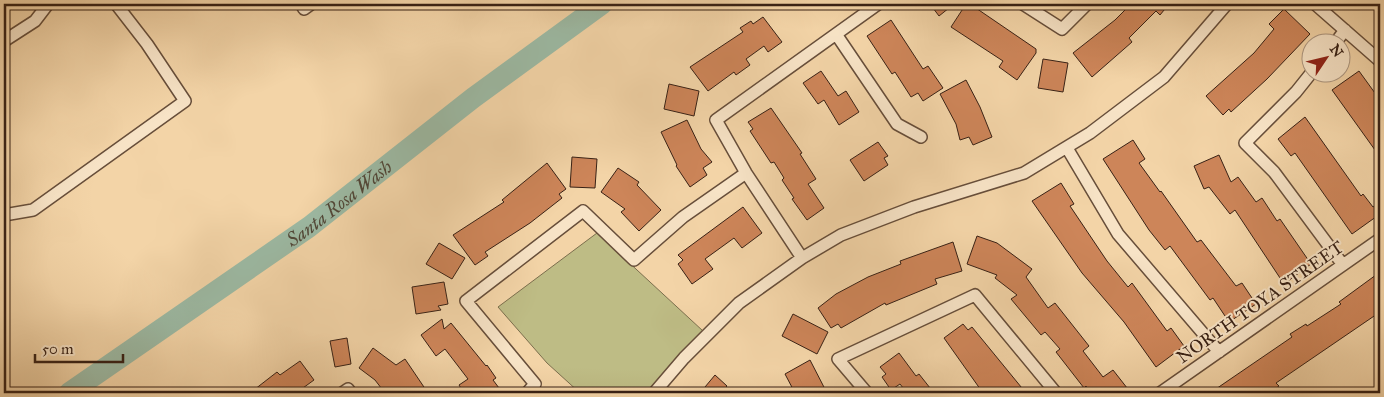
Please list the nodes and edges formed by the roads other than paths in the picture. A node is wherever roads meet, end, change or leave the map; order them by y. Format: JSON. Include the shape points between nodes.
{"nodes":[{"id":1,"x":48,"y":4,"type":"edge"},
{"id":2,"x":116,"y":4,"type":"edge"},
{"id":3,"x":878,"y":4,"type":"edge"},
{"id":4,"x":1023,"y":4,"type":"edge"},
{"id":5,"x":1087,"y":4,"type":"edge"},
{"id":6,"x":1227,"y":4,"type":"edge"},
{"id":7,"x":1315,"y":4,"type":"edge"},
{"id":8,"x":1346,"y":30,"type":"joint"},
{"id":9,"x":836,"y":34,"type":"junction"},
{"id":10,"x":4,"y":41,"type":"edge"},
{"id":11,"x":1380,"y":61,"type":"edge"},
{"id":12,"x":1304,"y":82,"type":"edge"},
{"id":13,"x":921,"y":137,"type":"dead end"},
{"id":14,"x":1067,"y":148,"type":"junction"},
{"id":15,"x":746,"y":174,"type":"junction"},
{"id":16,"x":4,"y":215,"type":"edge"},
{"id":17,"x":1380,"y":239,"type":"edge"},
{"id":18,"x":802,"y":258,"type":"junction"},
{"id":19,"x":1343,"y":266,"type":"junction"},
{"id":20,"x":1219,"y":352,"type":"junction"},
{"id":21,"x":527,"y":393,"type":"edge"},
{"id":22,"x":654,"y":393,"type":"edge"},
{"id":23,"x":867,"y":393,"type":"edge"},
{"id":24,"x":1056,"y":393,"type":"edge"},
{"id":25,"x":1160,"y":393,"type":"edge"}],
"edges":[{"from":1,"to":10,"type":"street","via":[[35,21]]},
{"from":2,"to":16,"type":"street","via":[[185,101],[33,210]]},
{"from":3,"to":9,"type":"street"},
{"from":4,"to":5,"type":"street","via":[[1062,29]]},
{"from":6,"to":14,"type":"street","via":[[1164,77]]},
{"from":7,"to":8,"type":"street"},
{"from":8,"to":11,"type":"street"},
{"from":9,"to":13,"type":"street","via":[[897,124]]},
{"from":9,"to":15,"type":"street","via":[[716,120]]},
{"from":12,"to":19,"type":"street","via":[[1245,143],[1274,172]]},
{"from":14,"to":18,"type":"street","via":[[1024,173],[914,207],[841,234]]},
{"from":14,"to":20,"type":"street","via":[[1118,234]]},
{"from":15,"to":18,"type":"street"},
{"from":15,"to":21,"type":"street","via":[[683,217],[634,260],[583,211],[466,301],[535,384]]},
{"from":17,"to":19,"type":"street","name":"NORTH TOYA STREET"},
{"from":18,"to":22,"type":"street","via":[[740,303]]},
{"from":19,"to":20,"type":"street","name":"NORTH TOYA STREET"},
{"from":20,"to":25,"type":"street","name":"NORTH TOYA STREET"},
{"from":23,"to":24,"type":"street","via":[[838,359],[975,295]]}]}
